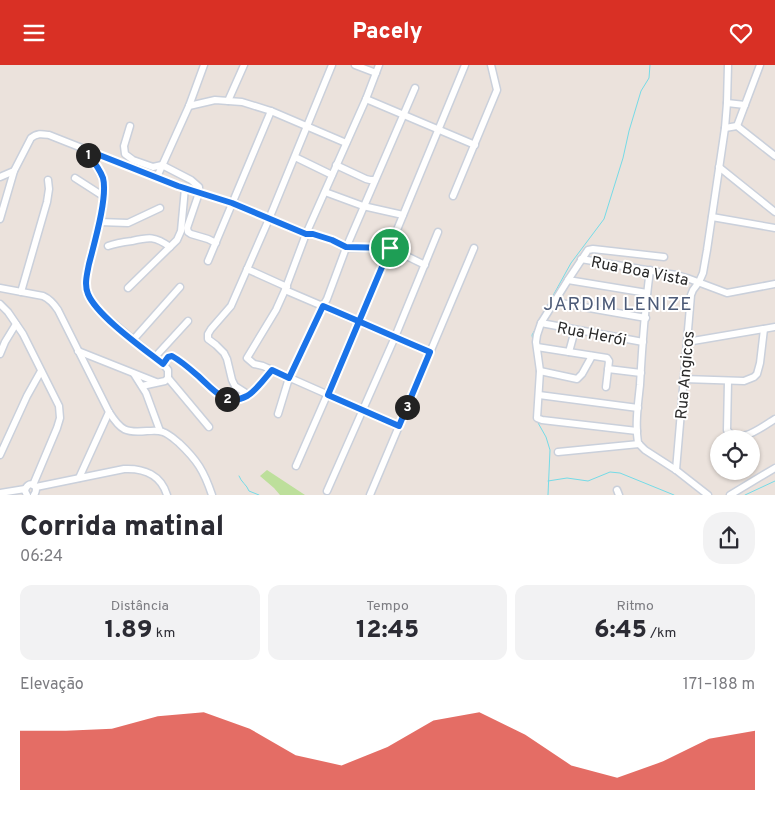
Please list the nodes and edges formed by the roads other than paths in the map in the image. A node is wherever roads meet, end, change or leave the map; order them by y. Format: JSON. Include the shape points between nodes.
{"nodes":[{"id":1,"x":204,"y":65,"type":"edge"},
{"id":2,"x":244,"y":65,"type":"edge"},
{"id":3,"x":332,"y":65,"type":"edge"},
{"id":4,"x":356,"y":65,"type":"edge"},
{"id":5,"x":379,"y":65,"type":"edge"},
{"id":6,"x":464,"y":65,"type":"edge"},
{"id":7,"x":491,"y":65,"type":"edge"},
{"id":8,"x":728,"y":65,"type":"edge"},
{"id":9,"x":760,"y":65,"type":"edge"},
{"id":10,"x":376,"y":73,"type":"junction"},
{"id":11,"x":415,"y":88,"type":"dead end"},
{"id":12,"x":366,"y":99,"type":"junction"},
{"id":13,"x":228,"y":101,"type":"junction"},
{"id":14,"x":727,"y":103,"type":"junction"},
{"id":15,"x":745,"y":105,"type":"junction"},
{"id":16,"x":189,"y":106,"type":"junction"},
{"id":17,"x":270,"y":111,"type":"junction"},
{"id":18,"x":403,"y":115,"type":"junction"},
{"id":19,"x":130,"y":126,"type":"dead end"},
{"id":20,"x":737,"y":126,"type":"junction"},
{"id":21,"x":308,"y":127,"type":"junction"},
{"id":22,"x":725,"y":128,"type":"junction"},
{"id":23,"x":438,"y":129,"type":"junction"},
{"id":24,"x":346,"y":143,"type":"junction"},
{"id":25,"x":475,"y":145,"type":"junction"},
{"id":26,"x":84,"y":149,"type":"junction"},
{"id":27,"x":774,"y":152,"type":"edge"},
{"id":28,"x":295,"y":157,"type":"junction"},
{"id":29,"x":162,"y":165,"type":"junction"},
{"id":30,"x":336,"y":165,"type":"junction"},
{"id":31,"x":719,"y":167,"type":"junction"},
{"id":32,"x":14,"y":171,"type":"junction"},
{"id":33,"x":332,"y":175,"type":"junction"},
{"id":34,"x":0,"y":177,"type":"edge"},
{"id":35,"x":157,"y":177,"type":"junction"},
{"id":36,"x":75,"y":178,"type":"dead end"},
{"id":37,"x":48,"y":180,"type":"dead end"},
{"id":38,"x":375,"y":180,"type":"junction"},
{"id":39,"x":185,"y":188,"type":"junction"},
{"id":40,"x":325,"y":192,"type":"junction"},
{"id":41,"x":199,"y":193,"type":"junction"},
{"id":42,"x":453,"y":195,"type":"dead end"},
{"id":43,"x":103,"y":196,"type":"junction"},
{"id":44,"x":232,"y":203,"type":"junction"},
{"id":45,"x":363,"y":206,"type":"junction"},
{"id":46,"x":160,"y":209,"type":"dead end"},
{"id":47,"x":775,"y":211,"type":"edge"},
{"id":48,"x":403,"y":215,"type":"junction"},
{"id":49,"x":712,"y":217,"type":"junction"},
{"id":50,"x":0,"y":219,"type":"edge"},
{"id":51,"x":269,"y":219,"type":"junction"},
{"id":52,"x":99,"y":222,"type":"junction"},
{"id":53,"x":775,"y":228,"type":"edge"},
{"id":54,"x":438,"y":232,"type":"dead end"},
{"id":55,"x":306,"y":234,"type":"junction"},
{"id":56,"x":216,"y":243,"type":"junction"},
{"id":57,"x":108,"y":246,"type":"dead end"},
{"id":58,"x":170,"y":247,"type":"junction"},
{"id":59,"x":346,"y":247,"type":"junction"},
{"id":60,"x":390,"y":248,"type":"junction"},
{"id":61,"x":474,"y":248,"type":"dead end"},
{"id":62,"x":664,"y":257,"type":"dead end"},
{"id":63,"x":581,"y":259,"type":"junction"},
{"id":64,"x":208,"y":261,"type":"dead end"},
{"id":65,"x":425,"y":265,"type":"junction"},
{"id":66,"x":247,"y":269,"type":"junction"},
{"id":67,"x":650,"y":270,"type":"junction"},
{"id":68,"x":568,"y":280,"type":"junction"},
{"id":69,"x":699,"y":282,"type":"junction"},
{"id":70,"x":775,"y":284,"type":"edge"},
{"id":71,"x":180,"y":287,"type":"dead end"},
{"id":72,"x":0,"y":288,"type":"edge"},
{"id":73,"x":128,"y":288,"type":"dead end"},
{"id":74,"x":286,"y":288,"type":"junction"},
{"id":75,"x":21,"y":291,"type":"junction"},
{"id":76,"x":647,"y":293,"type":"junction"},
{"id":77,"x":555,"y":302,"type":"junction"},
{"id":78,"x":0,"y":304,"type":"edge"},
{"id":79,"x":323,"y":306,"type":"junction"},
{"id":80,"x":646,"y":318,"type":"junction"},
{"id":81,"x":188,"y":321,"type":"dead end"},
{"id":82,"x":360,"y":322,"type":"junction"},
{"id":83,"x":541,"y":323,"type":"junction"},
{"id":84,"x":16,"y":324,"type":"junction"},
{"id":85,"x":775,"y":327,"type":"edge"},
{"id":86,"x":764,"y":329,"type":"junction"},
{"id":87,"x":575,"y":330,"type":"junction"},
{"id":88,"x":395,"y":337,"type":"junction"},
{"id":89,"x":133,"y":340,"type":"junction"},
{"id":90,"x":687,"y":342,"type":"junction"},
{"id":91,"x":3,"y":343,"type":"edge"},
{"id":92,"x":643,"y":343,"type":"junction"},
{"id":93,"x":537,"y":347,"type":"junction"},
{"id":94,"x":78,"y":351,"type":"junction"},
{"id":95,"x":430,"y":352,"type":"junction"},
{"id":96,"x":569,"y":352,"type":"junction"},
{"id":97,"x":0,"y":354,"type":"edge"},
{"id":98,"x":592,"y":356,"type":"junction"},
{"id":99,"x":155,"y":357,"type":"junction"},
{"id":100,"x":163,"y":364,"type":"junction"},
{"id":101,"x":608,"y":369,"type":"junction"},
{"id":102,"x":272,"y":370,"type":"junction"},
{"id":103,"x":41,"y":371,"type":"junction"},
{"id":104,"x":540,"y":371,"type":"junction"},
{"id":105,"x":134,"y":373,"type":"junction"},
{"id":106,"x":641,"y":373,"type":"junction"},
{"id":107,"x":168,"y":378,"type":"junction"},
{"id":108,"x":289,"y":378,"type":"junction"},
{"id":109,"x":684,"y":379,"type":"junction"},
{"id":110,"x":728,"y":381,"type":"junction"},
{"id":111,"x":157,"y":382,"type":"junction"},
{"id":112,"x":142,"y":386,"type":"junction"},
{"id":113,"x":606,"y":387,"type":"dead end"},
{"id":114,"x":249,"y":395,"type":"junction"},
{"id":115,"x":328,"y":395,"type":"junction"},
{"id":116,"x":539,"y":395,"type":"junction"},
{"id":117,"x":638,"y":408,"type":"junction"},
{"id":118,"x":363,"y":411,"type":"junction"},
{"id":119,"x":109,"y":412,"type":"junction"},
{"id":120,"x":278,"y":413,"type":"dead end"},
{"id":121,"x":775,"y":419,"type":"edge"},
{"id":122,"x":399,"y":426,"type":"junction"},
{"id":123,"x":209,"y":427,"type":"dead end"},
{"id":124,"x":160,"y":431,"type":"junction"},
{"id":125,"x":637,"y":431,"type":"junction"},
{"id":126,"x":639,"y":444,"type":"junction"},
{"id":127,"x":558,"y":452,"type":"dead end"},
{"id":128,"x":0,"y":455,"type":"edge"},
{"id":129,"x":296,"y":466,"type":"dead end"},
{"id":130,"x":775,"y":468,"type":"edge"},
{"id":131,"x":676,"y":470,"type":"junction"},
{"id":132,"x":79,"y":478,"type":"junction"},
{"id":133,"x":34,"y":486,"type":"junction"},
{"id":134,"x":326,"y":491,"type":"dead end"},
{"id":135,"x":26,"y":492,"type":"edge"},
{"id":136,"x":0,"y":493,"type":"edge"},
{"id":137,"x":34,"y":495,"type":"edge"},
{"id":138,"x":167,"y":495,"type":"edge"},
{"id":139,"x":212,"y":495,"type":"edge"},
{"id":140,"x":370,"y":495,"type":"edge"},
{"id":141,"x":708,"y":495,"type":"edge"},
{"id":142,"x":730,"y":495,"type":"edge"}],
"edges":[{"from":1,"to":16,"type":"street"},
{"from":2,"to":13,"type":"street"},
{"from":3,"to":21,"type":"street"},
{"from":4,"to":10,"type":"street"},
{"from":5,"to":10,"type":"street"},
{"from":6,"to":23,"type":"street"},
{"from":7,"to":25,"type":"street","via":[[497,90]]},
{"from":8,"to":14,"type":"street","name":"Rua Angicos"},
{"from":9,"to":15,"type":"street"},
{"from":10,"to":12,"type":"street"},
{"from":11,"to":18,"type":"street"},
{"from":12,"to":18,"type":"street"},
{"from":12,"to":24,"type":"street"},
{"from":13,"to":16,"type":"street","via":[[215,100]]},
{"from":13,"to":17,"type":"street"},
{"from":14,"to":15,"type":"street"},
{"from":14,"to":22,"type":"street","name":"Rua Angicos"},
{"from":15,"to":20,"type":"street"},
{"from":16,"to":29,"type":"street"},
{"from":17,"to":21,"type":"street"},
{"from":17,"to":44,"type":"street"},
{"from":18,"to":23,"type":"street"},
{"from":18,"to":38,"type":"street"},
{"from":19,"to":29,"type":"street","via":[[125,154],[152,167]]},
{"from":20,"to":22,"type":"street"},
{"from":20,"to":27,"type":"street"},
{"from":21,"to":24,"type":"street"},
{"from":21,"to":28,"type":"street"},
{"from":22,"to":31,"type":"street","name":"Rua Angicos"},
{"from":23,"to":25,"type":"street"},
{"from":23,"to":48,"type":"street"},
{"from":24,"to":30,"type":"street"},
{"from":25,"to":42,"type":"street"},
{"from":26,"to":32,"type":"street","via":[[49,135],[35,135],[28,142]]},
{"from":26,"to":35,"type":"street"},
{"from":26,"to":43,"type":"street","via":[[104,181]]},
{"from":28,"to":33,"type":"street"},
{"from":28,"to":51,"type":"street"},
{"from":29,"to":35,"type":"street"},
{"from":29,"to":41,"type":"street","via":[[191,180],[199,187]]},
{"from":30,"to":33,"type":"street"},
{"from":30,"to":38,"type":"street"},
{"from":31,"to":47,"type":"street"},
{"from":31,"to":49,"type":"street","name":"Rua Angicos"},
{"from":32,"to":34,"type":"street"},
{"from":32,"to":50,"type":"street"},
{"from":33,"to":40,"type":"street"},
{"from":35,"to":39,"type":"street"},
{"from":36,"to":43,"type":"street"},
{"from":37,"to":75,"type":"street","via":[[49,195]]},
{"from":38,"to":45,"type":"street"},
{"from":39,"to":41,"type":"street"},
{"from":39,"to":58,"type":"street","via":[[180,231]]},
{"from":40,"to":45,"type":"street"},
{"from":40,"to":55,"type":"street"},
{"from":41,"to":44,"type":"street"},
{"from":41,"to":56,"type":"street","via":[[188,232]]},
{"from":43,"to":52,"type":"street"},
{"from":44,"to":51,"type":"street"},
{"from":44,"to":56,"type":"street"},
{"from":45,"to":48,"type":"street"},
{"from":45,"to":59,"type":"street"},
{"from":46,"to":52,"type":"street","via":[[128,223]]},
{"from":48,"to":60,"type":"street"},
{"from":49,"to":53,"type":"street"},
{"from":49,"to":69,"type":"street","name":"Rua Angicos"},
{"from":51,"to":55,"type":"street"},
{"from":51,"to":66,"type":"street"},
{"from":52,"to":89,"type":"street","via":[[86,275],[88,295],[105,317]]},
{"from":54,"to":65,"type":"street"},
{"from":55,"to":59,"type":"street"},
{"from":55,"to":74,"type":"street"},
{"from":56,"to":64,"type":"street"},
{"from":57,"to":58,"type":"street","via":[[147,237],[158,239]]},
{"from":58,"to":73,"type":"street"},
{"from":59,"to":60,"type":"street"},
{"from":59,"to":79,"type":"street"},
{"from":60,"to":65,"type":"street"},
{"from":60,"to":82,"type":"street"},
{"from":61,"to":95,"type":"street"},
{"from":62,"to":63,"type":"street","name":"Rua Boa Vista","via":[[590,249]]},
{"from":63,"to":67,"type":"street","name":"Rua Boa Vista"},
{"from":63,"to":68,"type":"street","name":"Rua Boa Vista"},
{"from":65,"to":88,"type":"street"},
{"from":66,"to":74,"type":"street"},
{"from":66,"to":114,"type":"street","via":[[230,306],[207,338],[224,353],[234,386]]},
{"from":67,"to":69,"type":"street","name":"Rua Boa Vista"},
{"from":67,"to":76,"type":"street"},
{"from":68,"to":76,"type":"street"},
{"from":68,"to":77,"type":"street","name":"Rua Boa Vista"},
{"from":69,"to":70,"type":"street","name":"Rua Boa Vista","via":[[727,293]]},
{"from":69,"to":90,"type":"street","name":"Rua Angicos","via":[[691,295]]},
{"from":71,"to":89,"type":"street"},
{"from":72,"to":75,"type":"street"},
{"from":74,"to":79,"type":"street"},
{"from":74,"to":102,"type":"street","via":[[247,358]]},
{"from":75,"to":94,"type":"street","via":[[43,296],[54,304]]},
{"from":76,"to":80,"type":"street"},
{"from":77,"to":80,"type":"street"},
{"from":77,"to":83,"type":"street","name":"Rua Boa Vista"},
{"from":78,"to":84,"type":"street"},
{"from":79,"to":82,"type":"street"},
{"from":79,"to":108,"type":"street"},
{"from":80,"to":92,"type":"street"},
{"from":81,"to":99,"type":"street"},
{"from":82,"to":88,"type":"street"},
{"from":82,"to":115,"type":"street"},
{"from":83,"to":87,"type":"street","name":"Rua Herói"},
{"from":83,"to":93,"type":"street","name":"Rua Boa Vista"},
{"from":84,"to":91,"type":"street"},
{"from":84,"to":103,"type":"street"},
{"from":85,"to":86,"type":"street"},
{"from":86,"to":90,"type":"street"},
{"from":86,"to":110,"type":"street","via":[[757,374],[744,381]]},
{"from":87,"to":92,"type":"street","name":"Rua Herói"},
{"from":87,"to":96,"type":"street"},
{"from":88,"to":95,"type":"street"},
{"from":88,"to":118,"type":"street"},
{"from":89,"to":99,"type":"street"},
{"from":90,"to":109,"type":"street","name":"Rua Angicos"},
{"from":91,"to":97,"type":"street"},
{"from":92,"to":106,"type":"street"},
{"from":93,"to":96,"type":"street"},
{"from":93,"to":104,"type":"street","name":"Rua Boa Vista"},
{"from":94,"to":105,"type":"street"},
{"from":94,"to":119,"type":"street"},
{"from":95,"to":122,"type":"street"},
{"from":96,"to":98,"type":"street"},
{"from":98,"to":101,"type":"street","via":[[607,359]]},
{"from":98,"to":104,"type":"street","via":[[577,379]]},
{"from":99,"to":100,"type":"street"},
{"from":100,"to":107,"type":"street","via":[[168,370]]},
{"from":100,"to":114,"type":"street","via":[[172,356],[228,399]]},
{"from":101,"to":106,"type":"street"},
{"from":101,"to":113,"type":"street"},
{"from":102,"to":108,"type":"street"},
{"from":102,"to":114,"type":"street"},
{"from":103,"to":128,"type":"street","via":[[26,396]]},
{"from":103,"to":133,"type":"street","via":[[59,406],[60,418]]},
{"from":104,"to":116,"type":"street","name":"Rua Boa Vista"},
{"from":105,"to":111,"type":"street"},
{"from":105,"to":112,"type":"street"},
{"from":106,"to":117,"type":"street"},
{"from":107,"to":111,"type":"street"},
{"from":107,"to":123,"type":"street"},
{"from":108,"to":115,"type":"street"},
{"from":108,"to":120,"type":"street"},
{"from":109,"to":110,"type":"street"},
{"from":109,"to":131,"type":"street","name":"Rua Angicos"},
{"from":110,"to":121,"type":"street","via":[[729,434],[743,437]]},
{"from":111,"to":112,"type":"street"},
{"from":112,"to":124,"type":"street"},
{"from":115,"to":118,"type":"street"},
{"from":115,"to":129,"type":"street"},
{"from":116,"to":117,"type":"street"},
{"from":116,"to":125,"type":"street","name":"Rua Boa Vista","via":[[537,416],[542,420]]},
{"from":117,"to":125,"type":"street"},
{"from":118,"to":122,"type":"street"},
{"from":118,"to":134,"type":"street"},
{"from":119,"to":124,"type":"street","via":[[126,431]]},
{"from":119,"to":132,"type":"street"},
{"from":122,"to":140,"type":"street"},
{"from":124,"to":139,"type":"street","via":[[174,438],[192,456]]},
{"from":125,"to":126,"type":"street"},
{"from":126,"to":127,"type":"street"},
{"from":126,"to":131,"type":"street"},
{"from":130,"to":142,"type":"street"},
{"from":131,"to":141,"type":"street"},
{"from":132,"to":133,"type":"street"},
{"from":132,"to":138,"type":"street","via":[[141,469],[155,477]]},
{"from":133,"to":135,"type":"street","via":[[28,485]]},
{"from":133,"to":137,"type":"street","via":[[37,491]]},
{"from":135,"to":136,"type":"street"}]}
